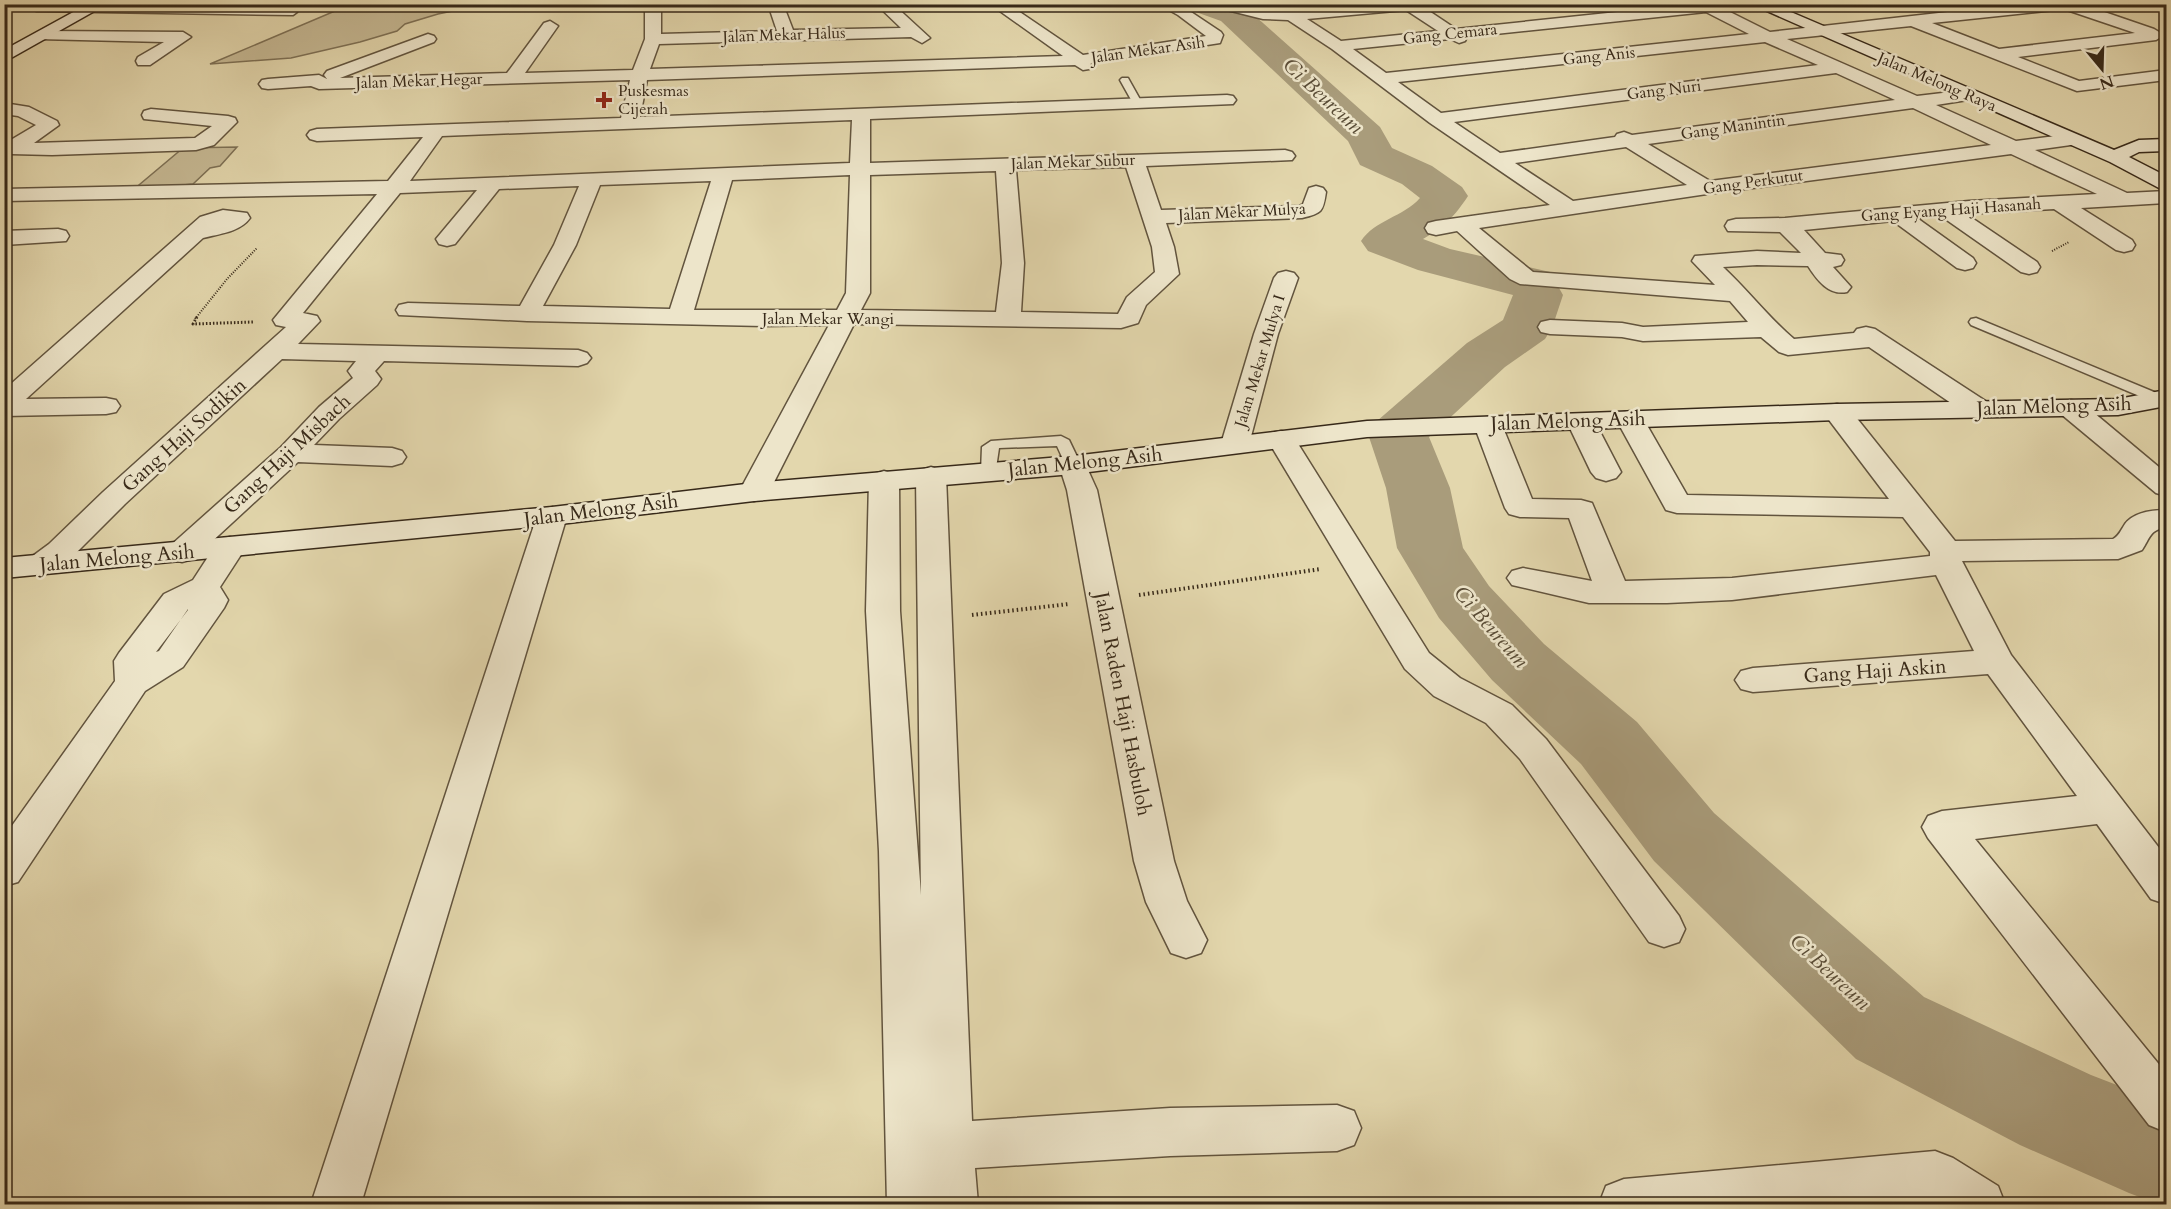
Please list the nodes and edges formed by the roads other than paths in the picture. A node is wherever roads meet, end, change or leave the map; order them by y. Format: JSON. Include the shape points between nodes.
{"nodes":[{"id":1,"x":49,"y":4,"type":"edge"},
{"id":2,"x":653,"y":4,"type":"edge"},
{"id":3,"x":775,"y":4,"type":"edge"},
{"id":4,"x":883,"y":4,"type":"edge"},
{"id":5,"x":997,"y":4,"type":"edge"},
{"id":6,"x":1166,"y":4,"type":"edge"},
{"id":7,"x":1220,"y":4,"type":"edge"},
{"id":8,"x":1741,"y":4,"type":"edge"},
{"id":9,"x":1758,"y":4,"type":"edge"},
{"id":10,"x":2065,"y":4,"type":"edge"},
{"id":11,"x":1412,"y":5,"type":"edge"},
{"id":12,"x":1704,"y":6,"type":"edge"},
{"id":13,"x":96,"y":7,"type":"edge"},
{"id":14,"x":1323,"y":9,"type":"edge"},
{"id":15,"x":293,"y":12,"type":"dead end"},
{"id":16,"x":1292,"y":16,"type":"junction"},
{"id":17,"x":1914,"y":22,"type":"junction"},
{"id":18,"x":550,"y":26,"type":"dead end"},
{"id":19,"x":914,"y":32,"type":"junction"},
{"id":20,"x":1817,"y":32,"type":"junction"},
{"id":21,"x":787,"y":34,"type":"junction"},
{"id":22,"x":1451,"y":34,"type":"junction"},
{"id":23,"x":44,"y":36,"type":"junction"},
{"id":24,"x":1768,"y":37,"type":"junction"},
{"id":25,"x":2163,"y":37,"type":"edge"},
{"id":26,"x":428,"y":39,"type":"dead end"},
{"id":27,"x":653,"y":39,"type":"junction"},
{"id":28,"x":1338,"y":46,"type":"junction"},
{"id":29,"x":1997,"y":55,"type":"junction"},
{"id":30,"x":4,"y":57,"type":"edge"},
{"id":31,"x":1080,"y":60,"type":"junction"},
{"id":32,"x":144,"y":61,"type":"dead end"},
{"id":33,"x":1890,"y":62,"type":"junction"},
{"id":34,"x":418,"y":66,"type":"dead end"},
{"id":35,"x":956,"y":66,"type":"junction"},
{"id":36,"x":1505,"y":66,"type":"junction"},
{"id":37,"x":1838,"y":68,"type":"junction"},
{"id":38,"x":640,"y":75,"type":"junction"},
{"id":39,"x":2166,"y":75,"type":"edge"},
{"id":40,"x":513,"y":78,"type":"junction"},
{"id":41,"x":1381,"y":79,"type":"junction"},
{"id":42,"x":319,"y":80,"type":"junction"},
{"id":43,"x":1125,"y":80,"type":"dead end"},
{"id":44,"x":383,"y":82,"type":"junction"},
{"id":45,"x":268,"y":84,"type":"dead end"},
{"id":46,"x":1094,"y":89,"type":"junction"},
{"id":47,"x":1968,"y":95,"type":"junction"},
{"id":48,"x":1227,"y":100,"type":"dead end"},
{"id":49,"x":1566,"y":102,"type":"junction"},
{"id":50,"x":1915,"y":102,"type":"junction"},
{"id":51,"x":1137,"y":103,"type":"junction"},
{"id":52,"x":4,"y":108,"type":"edge"},
{"id":53,"x":861,"y":113,"type":"junction"},
{"id":54,"x":151,"y":115,"type":"dead end"},
{"id":55,"x":1589,"y":117,"type":"dead end"},
{"id":56,"x":1437,"y":118,"type":"junction"},
{"id":57,"x":629,"y":123,"type":"junction"},
{"id":58,"x":1610,"y":129,"type":"dead end"},
{"id":59,"x":437,"y":130,"type":"junction"},
{"id":60,"x":317,"y":135,"type":"dead end"},
{"id":61,"x":2071,"y":140,"type":"junction"},
{"id":62,"x":1630,"y":142,"type":"junction"},
{"id":63,"x":2166,"y":145,"type":"edge"},
{"id":64,"x":2012,"y":147,"type":"junction"},
{"id":65,"x":1286,"y":156,"type":"dead end"},
{"id":66,"x":2117,"y":158,"type":"junction"},
{"id":67,"x":1498,"y":159,"type":"junction"},
{"id":68,"x":1134,"y":161,"type":"junction"},
{"id":69,"x":1006,"y":164,"type":"junction"},
{"id":70,"x":860,"y":169,"type":"junction"},
{"id":71,"x":723,"y":176,"type":"junction"},
{"id":72,"x":592,"y":180,"type":"junction"},
{"id":73,"x":493,"y":184,"type":"junction"},
{"id":74,"x":2166,"y":184,"type":"edge"},
{"id":75,"x":392,"y":188,"type":"junction"},
{"id":76,"x":1707,"y":188,"type":"junction"},
{"id":77,"x":1316,"y":192,"type":"dead end"},
{"id":78,"x":4,"y":195,"type":"edge"},
{"id":79,"x":2166,"y":197,"type":"edge"},
{"id":80,"x":2124,"y":199,"type":"junction"},
{"id":81,"x":2058,"y":202,"type":"junction"},
{"id":82,"x":1570,"y":208,"type":"junction"},
{"id":83,"x":1945,"y":209,"type":"junction"},
{"id":84,"x":1896,"y":213,"type":"junction"},
{"id":85,"x":1153,"y":217,"type":"junction"},
{"id":86,"x":1463,"y":225,"type":"junction"},
{"id":87,"x":1785,"y":225,"type":"junction"},
{"id":88,"x":1736,"y":226,"type":"dead end"},
{"id":89,"x":1436,"y":228,"type":"dead end"},
{"id":90,"x":196,"y":233,"type":"dead end"},
{"id":91,"x":58,"y":236,"type":"dead end"},
{"id":92,"x":4,"y":238,"type":"edge"},
{"id":93,"x":447,"y":239,"type":"dead end"},
{"id":94,"x":2124,"y":245,"type":"dead end"},
{"id":95,"x":1826,"y":260,"type":"junction"},
{"id":96,"x":1965,"y":263,"type":"dead end"},
{"id":97,"x":2029,"y":267,"type":"dead end"},
{"id":98,"x":1286,"y":278,"type":"dead end"},
{"id":99,"x":1839,"y":287,"type":"dead end"},
{"id":100,"x":1658,"y":290,"type":"junction"},
{"id":101,"x":1738,"y":294,"type":"junction"},
{"id":102,"x":408,"y":310,"type":"dead end"},
{"id":103,"x":527,"y":314,"type":"junction"},
{"id":104,"x":680,"y":317,"type":"junction"},
{"id":105,"x":844,"y":317,"type":"junction"},
{"id":106,"x":1008,"y":319,"type":"junction"},
{"id":107,"x":1976,"y":321,"type":"dead end"},
{"id":108,"x":1764,"y":326,"type":"junction"},
{"id":109,"x":1550,"y":327,"type":"dead end"},
{"id":110,"x":1687,"y":332,"type":"junction"},
{"id":111,"x":276,"y":351,"type":"junction"},
{"id":112,"x":377,"y":353,"type":"junction"},
{"id":113,"x":578,"y":358,"type":"dead end"},
{"id":114,"x":2164,"y":399,"type":"edge"},
{"id":115,"x":106,"y":406,"type":"dead end"},
{"id":116,"x":4,"y":407,"type":"edge"},
{"id":117,"x":1977,"y":408,"type":"junction"},
{"id":118,"x":2072,"y":408,"type":"junction"},
{"id":119,"x":1837,"y":412,"type":"junction"},
{"id":120,"x":1630,"y":419,"type":"junction"},
{"id":121,"x":1581,"y":422,"type":"junction"},
{"id":122,"x":1488,"y":425,"type":"junction"},
{"id":123,"x":1281,"y":439,"type":"junction"},
{"id":124,"x":1235,"y":444,"type":"junction"},
{"id":125,"x":291,"y":453,"type":"junction"},
{"id":126,"x":393,"y":457,"type":"dead end"},
{"id":127,"x":1073,"y":465,"type":"junction"},
{"id":128,"x":1606,"y":472,"type":"dead end"},
{"id":129,"x":931,"y":476,"type":"junction"},
{"id":130,"x":884,"y":480,"type":"junction"},
{"id":131,"x":2166,"y":487,"type":"edge"},
{"id":132,"x":754,"y":492,"type":"junction"},
{"id":133,"x":1912,"y":508,"type":"junction"},
{"id":134,"x":552,"y":516,"type":"junction"},
{"id":135,"x":2166,"y":519,"type":"edge"},
{"id":136,"x":230,"y":547,"type":"junction"},
{"id":137,"x":182,"y":552,"type":"junction"},
{"id":138,"x":1946,"y":557,"type":"junction"},
{"id":139,"x":41,"y":565,"type":"junction"},
{"id":140,"x":4,"y":568,"type":"edge"},
{"id":141,"x":1523,"y":578,"type":"dead end"},
{"id":142,"x":1613,"y":593,"type":"junction"},
{"id":143,"x":1997,"y":661,"type":"junction"},
{"id":144,"x":1753,"y":680,"type":"dead end"},
{"id":145,"x":2106,"y":808,"type":"junction"},
{"id":146,"x":4,"y":870,"type":"edge"},
{"id":147,"x":2166,"y":886,"type":"edge"},
{"id":148,"x":1664,"y":929,"type":"dead end"},
{"id":149,"x":1186,"y":940,"type":"dead end"},
{"id":150,"x":2166,"y":1109,"type":"edge"},
{"id":151,"x":1337,"y":1128,"type":"dead end"},
{"id":152,"x":949,"y":1146,"type":"junction"},
{"id":153,"x":336,"y":1204,"type":"edge"},
{"id":154,"x":912,"y":1204,"type":"edge"},
{"id":155,"x":953,"y":1204,"type":"edge"},
{"id":156,"x":1624,"y":1204,"type":"edge"},
{"id":157,"x":1980,"y":1204,"type":"edge"}],
"edges":[{"from":1,"to":13,"type":"lane","via":[[39,9]]},
{"from":2,"to":27,"type":"street"},
{"from":3,"to":21,"type":"street"},
{"from":4,"to":19,"type":"street"},
{"from":5,"to":31,"type":"street"},
{"from":6,"to":31,"type":"street","name":"Jalan Mekar Asih","via":[[1183,12],[1215,38]]},
{"from":7,"to":16,"type":"street"},
{"from":8,"to":12,"type":"street","name":"Gang Cemara"},
{"from":9,"to":20,"type":"street","name":"Jalan Melong Raya"},
{"from":10,"to":17,"type":"street","name":"Gang Anis"},
{"from":10,"to":25,"type":"street"},
{"from":11,"to":14,"type":"street"},
{"from":11,"to":22,"type":"street"},
{"from":12,"to":22,"type":"street","name":"Gang Cemara"},
{"from":12,"to":24,"type":"street"},
{"from":13,"to":15,"type":"lane"},
{"from":13,"to":23,"type":"street"},
{"from":14,"to":16,"type":"street"},
{"from":16,"to":28,"type":"street"},
{"from":17,"to":20,"type":"street","name":"Gang Anis"},
{"from":17,"to":29,"type":"street"},
{"from":18,"to":40,"type":"street"},
{"from":19,"to":21,"type":"street","name":"Jalan Mekar Halus"},
{"from":19,"to":35,"type":"street"},
{"from":20,"to":24,"type":"street","name":"Gang Anis"},
{"from":20,"to":33,"type":"street","name":"Jalan Melong Raya"},
{"from":21,"to":27,"type":"street","name":"Jalan Mekar Halus"},
{"from":22,"to":28,"type":"street","name":"Gang Cemara"},
{"from":22,"to":36,"type":"street"},
{"from":23,"to":30,"type":"street"},
{"from":23,"to":32,"type":"street","via":[[183,37]]},
{"from":24,"to":36,"type":"street","name":"Gang Anis"},
{"from":24,"to":37,"type":"street"},
{"from":25,"to":29,"type":"street"},
{"from":26,"to":42,"type":"street","name":"Jalan Mekar Hegar"},
{"from":27,"to":38,"type":"street"},
{"from":28,"to":41,"type":"street"},
{"from":29,"to":39,"type":"street","via":[[2077,86]]},
{"from":31,"to":35,"type":"street","name":"Jalan Mekar Asih"},
{"from":31,"to":46,"type":"street"},
{"from":33,"to":37,"type":"street","name":"Gang Nuri"},
{"from":33,"to":47,"type":"street","name":"Jalan Melong Raya"},
{"from":34,"to":44,"type":"street"},
{"from":35,"to":38,"type":"street","name":"Jalan Mekar Hegar"},
{"from":36,"to":41,"type":"street","name":"Gang Anis"},
{"from":36,"to":49,"type":"street"},
{"from":37,"to":49,"type":"street","name":"Gang Nuri"},
{"from":37,"to":50,"type":"street"},
{"from":38,"to":40,"type":"street","name":"Jalan Mekar Hegar"},
{"from":38,"to":57,"type":"street"},
{"from":40,"to":44,"type":"street","name":"Jalan Mekar Hegar"},
{"from":41,"to":56,"type":"street"},
{"from":42,"to":44,"type":"street","name":"Jalan Mekar Hegar","via":[[323,84]]},
{"from":42,"to":45,"type":"street"},
{"from":43,"to":51,"type":"lane"},
{"from":46,"to":51,"type":"street"},
{"from":46,"to":53,"type":"street"},
{"from":47,"to":50,"type":"street","name":"Gang Manintin"},
{"from":47,"to":61,"type":"street","name":"Jalan Melong Raya"},
{"from":48,"to":51,"type":"street"},
{"from":49,"to":55,"type":"street"},
{"from":49,"to":56,"type":"street","name":"Gang Nuri"},
{"from":50,"to":62,"type":"street","name":"Gang Manintin"},
{"from":50,"to":64,"type":"street"},
{"from":52,"to":54,"type":"street","via":[[23,111],[50,125],[11,148],[196,144],[207,141],[228,122]]},
{"from":53,"to":57,"type":"street"},
{"from":53,"to":70,"type":"street"},
{"from":56,"to":67,"type":"street"},
{"from":57,"to":59,"type":"street"},
{"from":58,"to":62,"type":"street"},
{"from":59,"to":60,"type":"street"},
{"from":59,"to":75,"type":"street"},
{"from":61,"to":64,"type":"street","name":"Gang Perkutut"},
{"from":61,"to":66,"type":"street","name":"Jalan Melong Raya"},
{"from":62,"to":67,"type":"street","name":"Gang Manintin"},
{"from":62,"to":76,"type":"street"},
{"from":63,"to":66,"type":"street","via":[[2131,148]]},
{"from":64,"to":76,"type":"street","name":"Gang Perkutut"},
{"from":64,"to":80,"type":"street"},
{"from":65,"to":68,"type":"street","name":"Jalan Mekar Subur"},
{"from":66,"to":74,"type":"street","name":"Jalan Melong Raya"},
{"from":67,"to":82,"type":"street"},
{"from":68,"to":69,"type":"street","name":"Jalan Mekar Subur"},
{"from":68,"to":85,"type":"street"},
{"from":69,"to":70,"type":"street","name":"Jalan Mekar Subur"},
{"from":69,"to":106,"type":"street","via":[[1013,263]]},
{"from":70,"to":71,"type":"street","name":"Jalan Mekar Subur"},
{"from":70,"to":105,"type":"street","via":[[858,293]]},
{"from":71,"to":72,"type":"street","name":"Jalan Mekar Subur"},
{"from":71,"to":104,"type":"street"},
{"from":72,"to":73,"type":"street","name":"Jalan Mekar Subur"},
{"from":72,"to":103,"type":"street","via":[[565,245]]},
{"from":73,"to":75,"type":"street","name":"Jalan Mekar Subur"},
{"from":73,"to":93,"type":"street"},
{"from":75,"to":78,"type":"street","name":"Jalan Mekar Subur"},
{"from":75,"to":111,"type":"street","name":"Gang Haji Sodikin","via":[[285,320],[308,321]]},
{"from":76,"to":82,"type":"street","name":"Gang Perkutut"},
{"from":77,"to":85,"type":"street","name":"Jalan Mekar Mulya","via":[[1313,208],[1302,212]]},
{"from":79,"to":80,"type":"street","name":"Gang Eyang Haji Hasanah"},
{"from":80,"to":81,"type":"street","name":"Gang Eyang Haji Hasanah"},
{"from":81,"to":83,"type":"street","name":"Gang Eyang Haji Hasanah"},
{"from":81,"to":94,"type":"street"},
{"from":82,"to":86,"type":"street","name":"Gang Perkutut"},
{"from":83,"to":84,"type":"street","name":"Gang Eyang Haji Hasanah"},
{"from":83,"to":97,"type":"street"},
{"from":84,"to":87,"type":"street","name":"Gang Eyang Haji Hasanah"},
{"from":84,"to":96,"type":"street"},
{"from":85,"to":106,"type":"street","name":"Jalan Mekar Wangi","via":[[1167,274],[1135,302],[1129,318],[1113,322]]},
{"from":86,"to":89,"type":"street","name":"Gang Perkutut"},
{"from":86,"to":100,"type":"street","via":[[1528,279]]},
{"from":87,"to":88,"type":"street","name":"Gang Eyang Haji Hasanah"},
{"from":87,"to":95,"type":"street"},
{"from":90,"to":116,"type":"street"},
{"from":91,"to":92,"type":"street"},
{"from":95,"to":99,"type":"street","via":[[1820,266]]},
{"from":95,"to":101,"type":"street","via":[[1703,261]]},
{"from":98,"to":124,"type":"street","name":"Jalan Mekar Mulya I"},
{"from":100,"to":101,"type":"street"},
{"from":100,"to":110,"type":"street"},
{"from":101,"to":108,"type":"street"},
{"from":102,"to":103,"type":"street","name":"Jalan Mekar Wangi"},
{"from":103,"to":104,"type":"street","name":"Jalan Mekar Wangi"},
{"from":104,"to":105,"type":"street","name":"Jalan Mekar Wangi"},
{"from":105,"to":106,"type":"street","name":"Jalan Mekar Wangi"},
{"from":105,"to":132,"type":"street"},
{"from":107,"to":114,"type":"lane"},
{"from":108,"to":110,"type":"street"},
{"from":108,"to":117,"type":"street","via":[[1792,348],[1875,334]]},
{"from":109,"to":110,"type":"street","via":[[1643,334]]},
{"from":111,"to":112,"type":"street"},
{"from":111,"to":139,"type":"street","name":"Gang Haji Sodikin"},
{"from":112,"to":113,"type":"street"},
{"from":112,"to":125,"type":"street","name":"Gang Haji Misbach","via":[[362,371],[368,379]]},
{"from":114,"to":118,"type":"street","name":"Jalan Melong Asih","via":[[2118,407]]},
{"from":115,"to":116,"type":"street"},
{"from":117,"to":118,"type":"street","name":"Jalan Melong Asih"},
{"from":117,"to":119,"type":"street","name":"Jalan Melong Asih"},
{"from":118,"to":131,"type":"street"},
{"from":119,"to":120,"type":"street","name":"Jalan Melong Asih"},
{"from":119,"to":133,"type":"street"},
{"from":120,"to":121,"type":"street","name":"Jalan Melong Asih"},
{"from":120,"to":133,"type":"street","via":[[1677,504]]},
{"from":121,"to":122,"type":"street","name":"Jalan Melong Asih"},
{"from":121,"to":128,"type":"street"},
{"from":122,"to":123,"type":"street","name":"Jalan Melong Asih","via":[[1367,429]]},
{"from":122,"to":142,"type":"street","via":[[1520,508],[1581,509]]},
{"from":123,"to":124,"type":"street","name":"Jalan Melong Asih"},
{"from":123,"to":148,"type":"street","via":[[1417,661],[1447,687],[1499,714],[1533,749]]},
{"from":124,"to":127,"type":"street","name":"Jalan Melong Asih"},
{"from":125,"to":126,"type":"street"},
{"from":125,"to":137,"type":"street","name":"Gang Haji Misbach"},
{"from":127,"to":129,"type":"street","name":"Jalan Melong Asih"},
{"from":127,"to":149,"type":"street","name":"Jalan Raden Haji Hasbuloh","via":[[1082,490],[1154,861],[1167,902]]},
{"from":129,"to":130,"type":"street","name":"Jalan Melong Asih"},
{"from":129,"to":152,"type":"street"},
{"from":130,"to":132,"type":"street","name":"Jalan Melong Asih"},
{"from":130,"to":154,"type":"street","via":[[883,611],[899,851]]},
{"from":132,"to":134,"type":"street","name":"Jalan Melong Asih"},
{"from":133,"to":138,"type":"street"},
{"from":134,"to":136,"type":"street","name":"Jalan Melong Asih"},
{"from":134,"to":153,"type":"street"},
{"from":135,"to":138,"type":"street","via":[[2142,523],[2134,531],[2131,543],[2118,549]]},
{"from":136,"to":137,"type":"street","name":"Jalan Melong Asih"},
{"from":136,"to":146,"type":"street","via":[[204,587],[212,600],[171,659],[134,682]]},
{"from":137,"to":139,"type":"street","name":"Jalan Melong Asih"},
{"from":138,"to":142,"type":"street","via":[[1732,589]]},
{"from":138,"to":143,"type":"street"},
{"from":139,"to":140,"type":"street","name":"Jalan Melong Asih"},
{"from":141,"to":142,"type":"street"},
{"from":143,"to":144,"type":"street","name":"Gang Haji Askin"},
{"from":143,"to":145,"type":"street"},
{"from":145,"to":147,"type":"street"},
{"from":145,"to":150,"type":"street","via":[[1942,826]]},
{"from":151,"to":152,"type":"street","via":[[1170,1132]]},
{"from":152,"to":155,"type":"street"},
{"from":156,"to":157,"type":"street","via":[[1935,1176]]}]}
